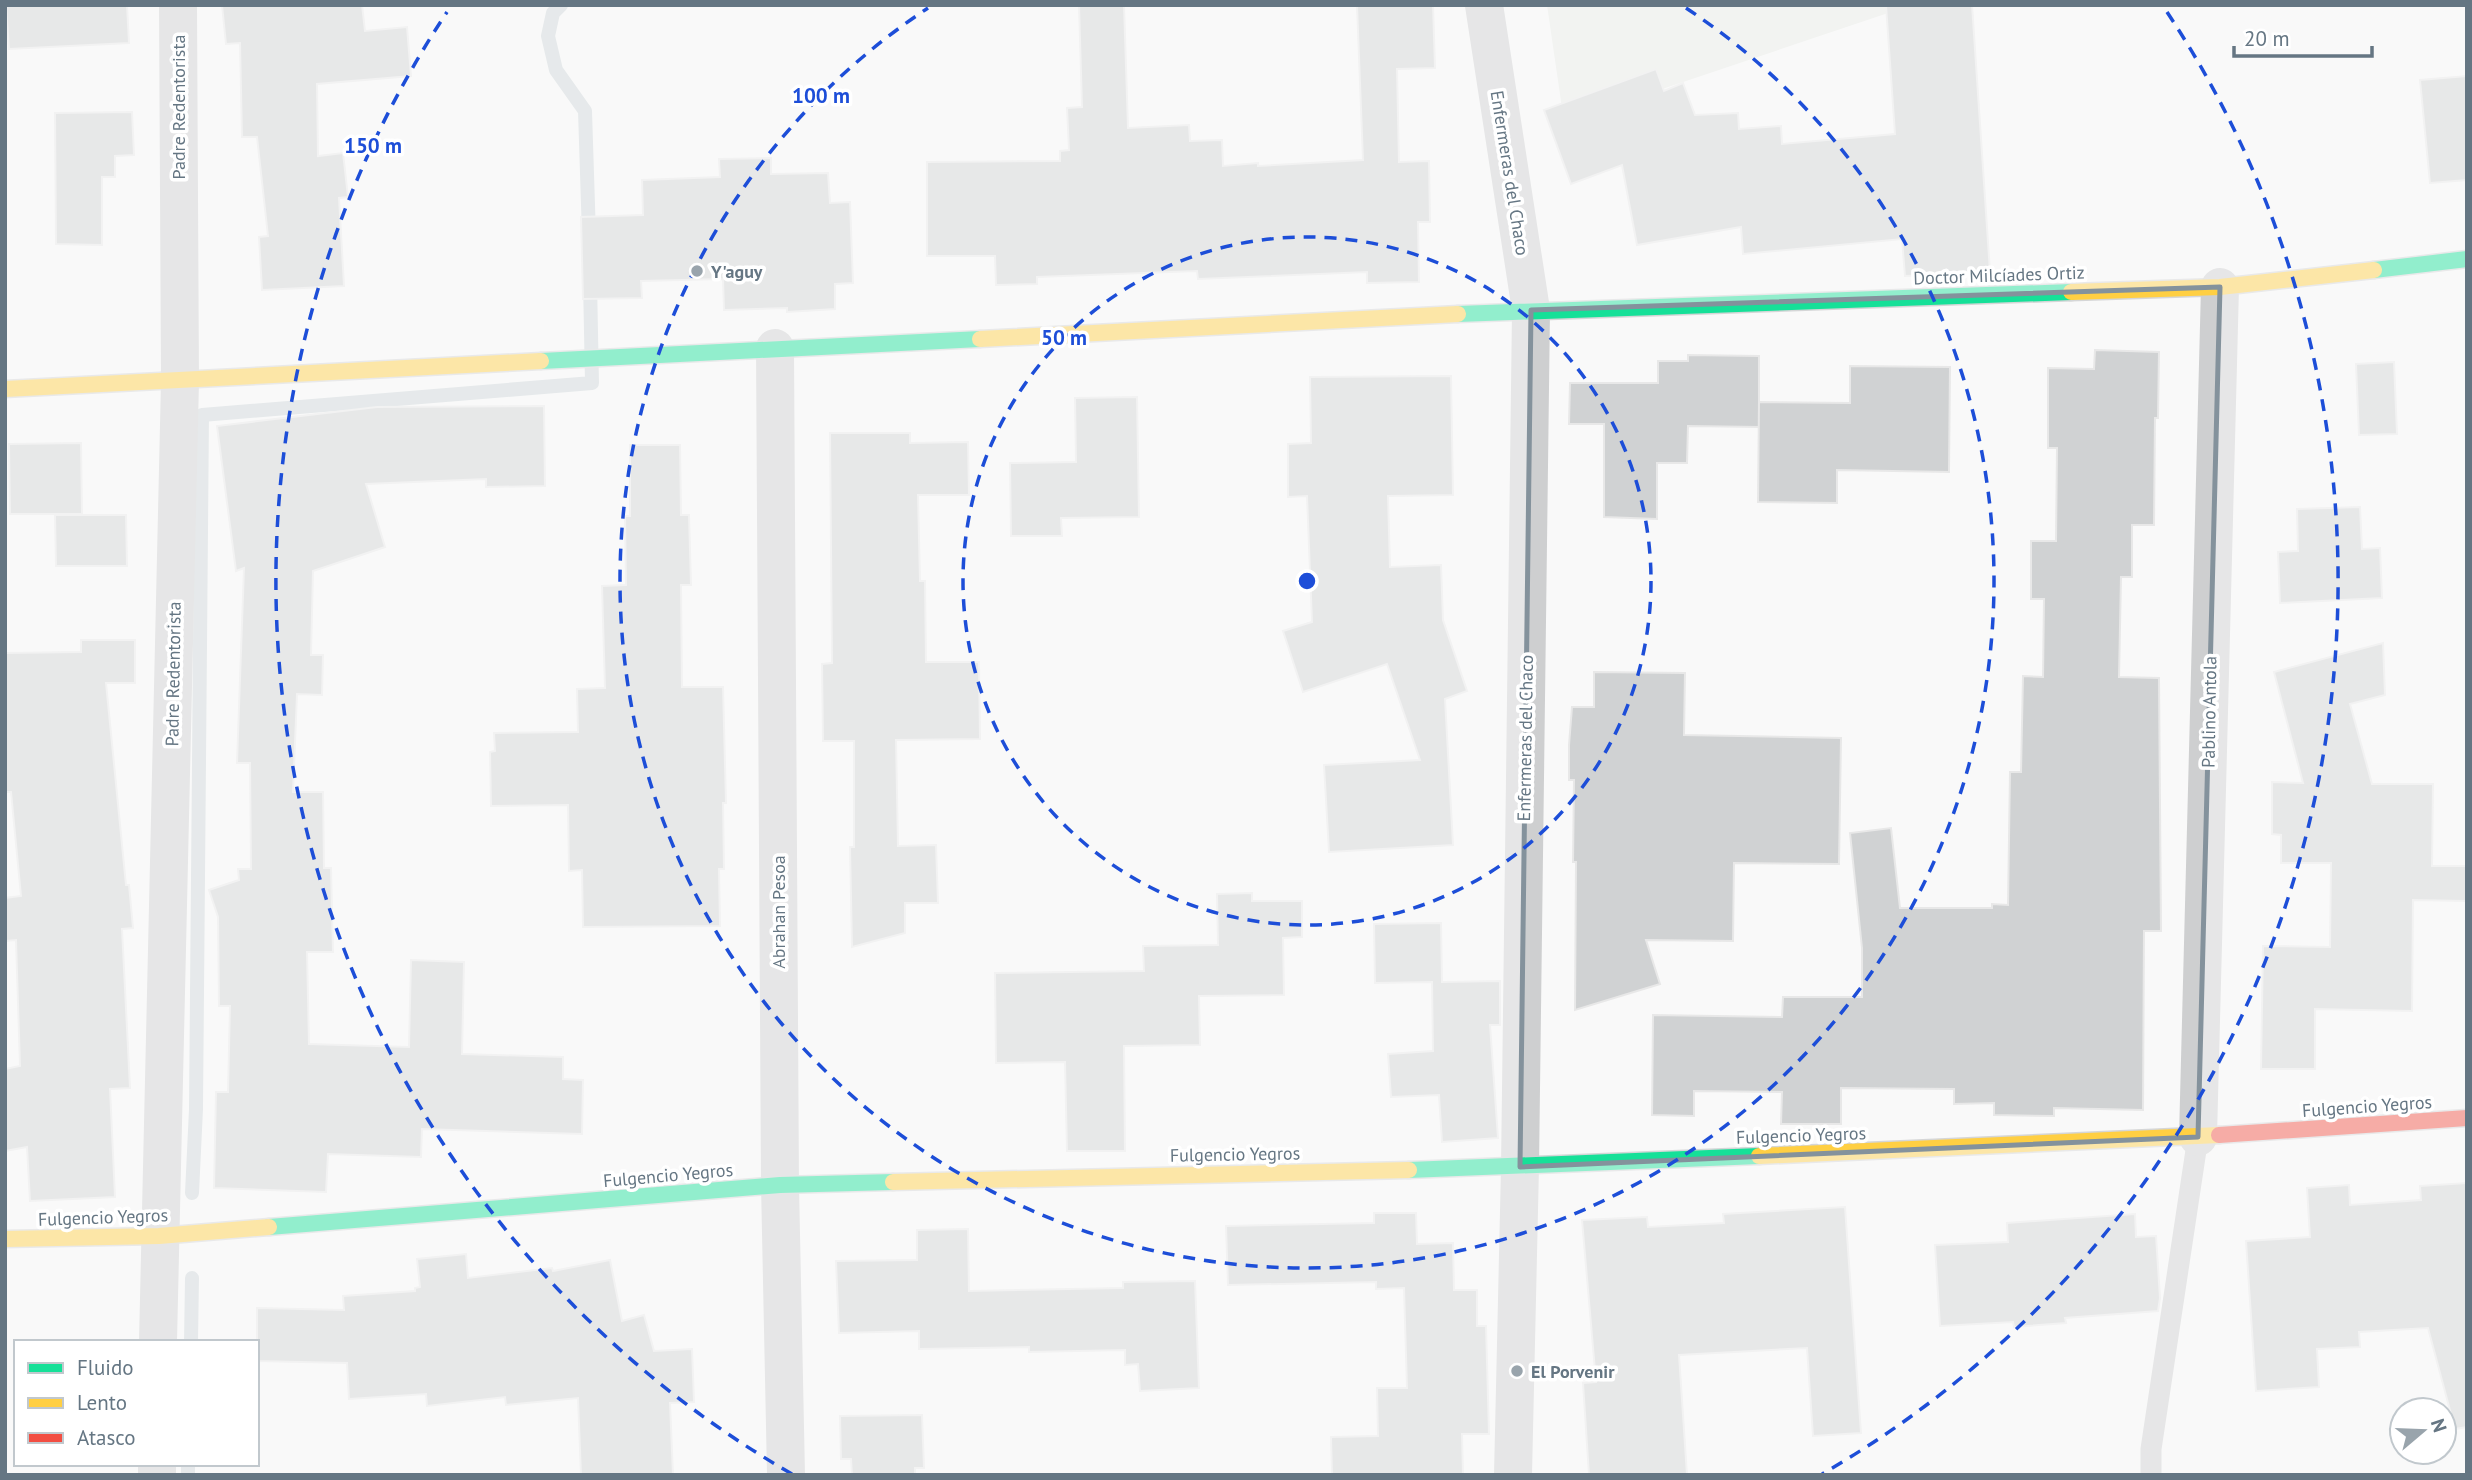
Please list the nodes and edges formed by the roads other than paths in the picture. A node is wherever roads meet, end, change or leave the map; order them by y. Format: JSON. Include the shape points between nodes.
{"nodes":[{"id":1,"x":178,"y":5,"type":"edge"},
{"id":2,"x":1483,"y":5,"type":"edge"},
{"id":3,"x":2467,"y":260,"type":"edge"},
{"id":4,"x":2220,"y":287,"type":"junction"},
{"id":5,"x":1531,"y":310,"type":"junction"},
{"id":6,"x":775,"y":348,"type":"junction"},
{"id":7,"x":180,"y":382,"type":"junction"},
{"id":8,"x":5,"y":389,"type":"edge"},
{"id":9,"x":2467,"y":1118,"type":"edge"},
{"id":10,"x":2198,"y":1137,"type":"junction"},
{"id":11,"x":1520,"y":1167,"type":"junction"},
{"id":12,"x":780,"y":1185,"type":"junction"},
{"id":13,"x":159,"y":1236,"type":"junction"},
{"id":14,"x":5,"y":1240,"type":"edge"},
{"id":15,"x":158,"y":1340,"type":"edge"},
{"id":16,"x":786,"y":1475,"type":"edge"},
{"id":17,"x":1513,"y":1475,"type":"edge"},
{"id":18,"x":2151,"y":1475,"type":"edge"}],
"edges":[{"from":1,"to":7,"type":"street","name":"Padre Redentorista"},
{"from":2,"to":5,"type":"street","name":"Enfermeras del Chaco"},
{"from":3,"to":4,"type":"street","name":"Doctor Milcíades Ortiz"},
{"from":4,"to":5,"type":"street","name":"Doctor Milcíades Ortiz"},
{"from":4,"to":10,"type":"street","name":"Pablino Antola"},
{"from":5,"to":6,"type":"street","name":"Doctor Milcíades Ortiz"},
{"from":5,"to":11,"type":"street","name":"Enfermeras del Chaco"},
{"from":6,"to":7,"type":"street","name":"Doctor Milcíades Ortiz"},
{"from":6,"to":12,"type":"street","name":"Abrahan Pesoa"},
{"from":7,"to":8,"type":"street","name":"Doctor Milcíades Ortiz"},
{"from":7,"to":13,"type":"street","name":"Padre Redentorista"},
{"from":9,"to":10,"type":"street","name":"Fulgencio Yegros"},
{"from":10,"to":11,"type":"street","name":"Fulgencio Yegros"},
{"from":10,"to":18,"type":"lane","via":[[2153,1435]]},
{"from":11,"to":12,"type":"street","name":"Fulgencio Yegros"},
{"from":11,"to":17,"type":"street","name":"Enfermeras del Chaco"},
{"from":12,"to":13,"type":"street","name":"Fulgencio Yegros"},
{"from":12,"to":16,"type":"street","name":"Abrahan Pesoa"},
{"from":13,"to":14,"type":"street","name":"Fulgencio Yegros"},
{"from":13,"to":15,"type":"street","name":"Padre Redentorista"}]}
